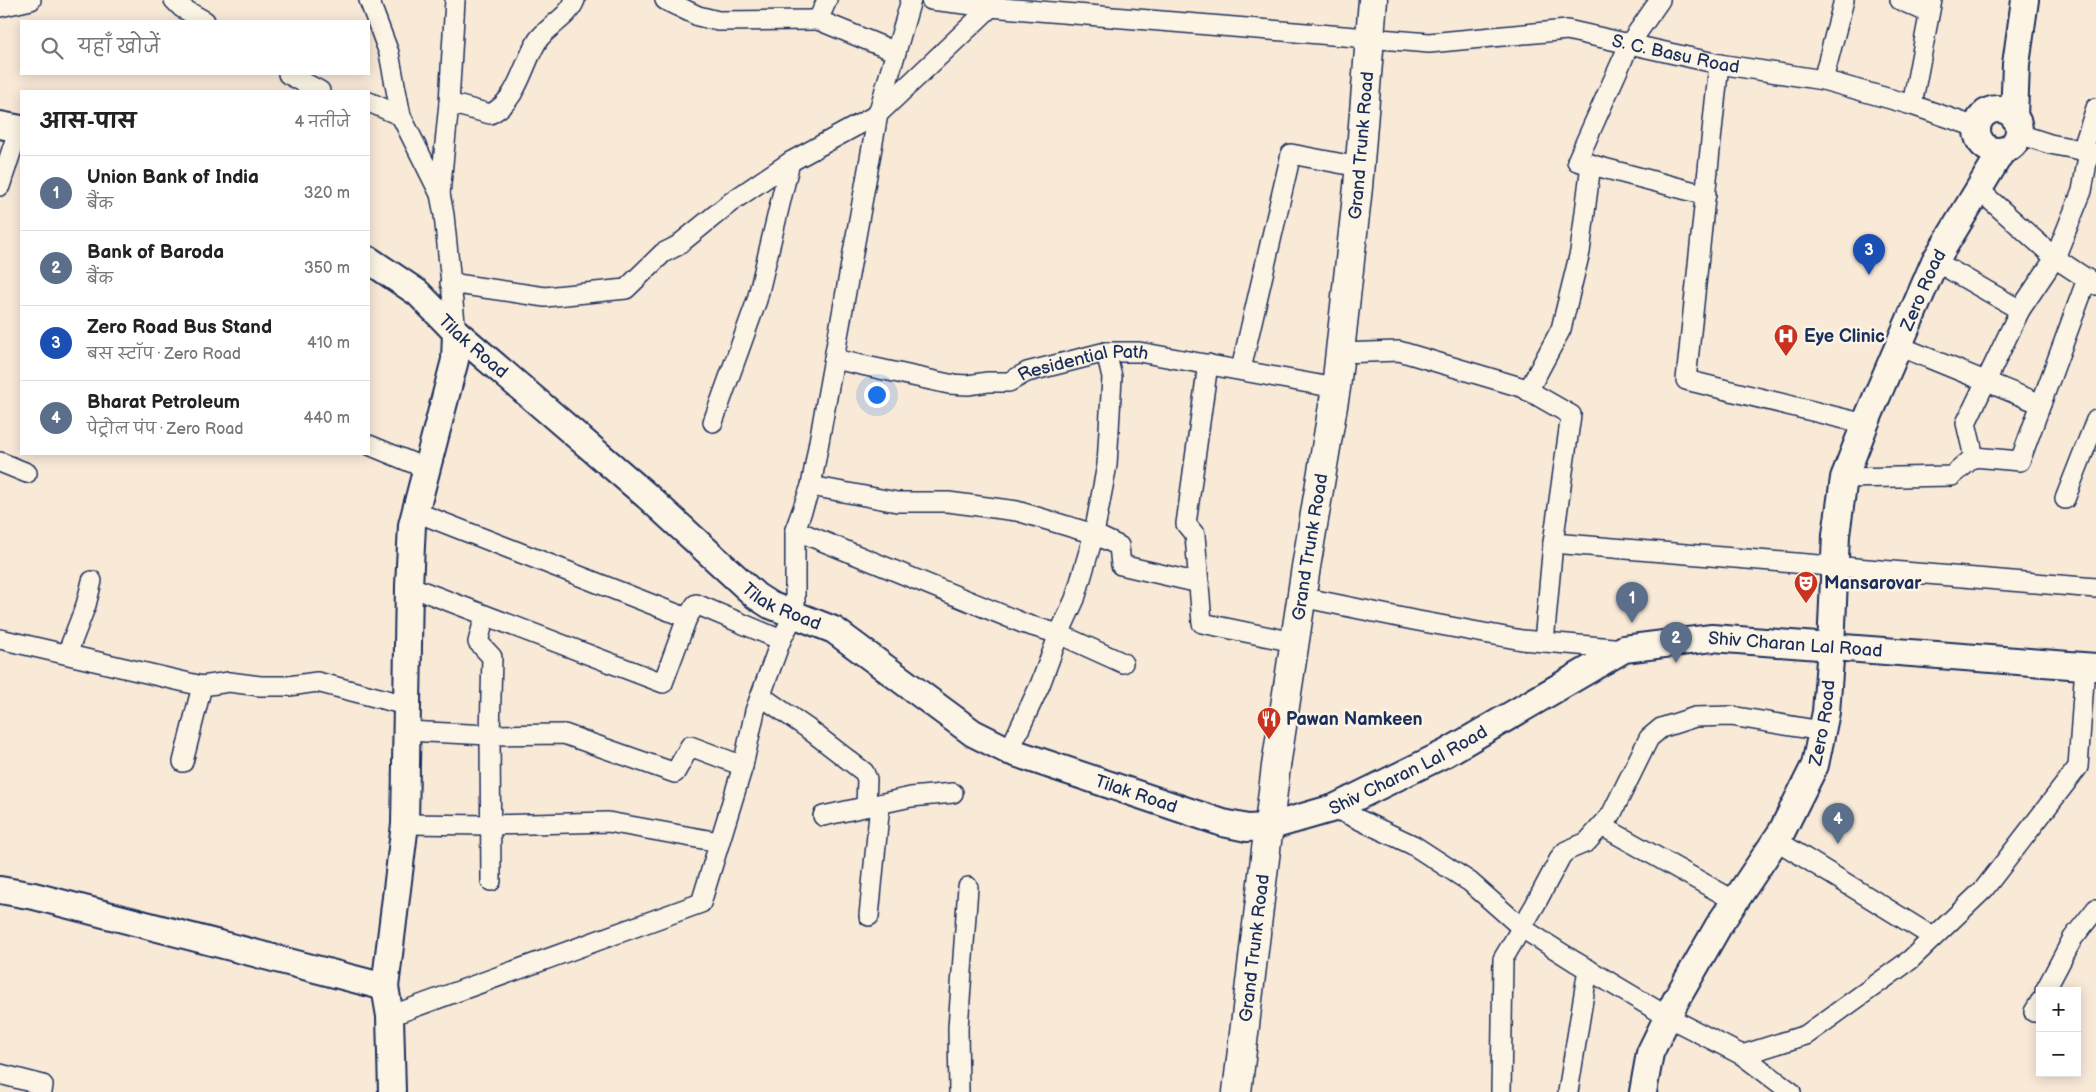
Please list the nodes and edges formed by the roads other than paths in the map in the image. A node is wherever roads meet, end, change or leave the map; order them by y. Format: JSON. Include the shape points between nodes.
{"nodes":[{"id":1,"x":31,"y":0,"type":"edge"},
{"id":2,"x":174,"y":0,"type":"edge"},
{"id":3,"x":369,"y":0,"type":"edge"},
{"id":4,"x":455,"y":0,"type":"edge"},
{"id":5,"x":575,"y":0,"type":"edge"},
{"id":6,"x":665,"y":0,"type":"edge"},
{"id":7,"x":827,"y":0,"type":"edge"},
{"id":8,"x":911,"y":0,"type":"edge"},
{"id":9,"x":931,"y":0,"type":"edge"},
{"id":10,"x":1372,"y":0,"type":"edge"},
{"id":11,"x":1660,"y":0,"type":"edge"},
{"id":12,"x":1844,"y":0,"type":"edge"},
{"id":13,"x":1900,"y":0,"type":"edge"},
{"id":14,"x":2025,"y":0,"type":"edge"},
{"id":15,"x":994,"y":4,"type":"edge"},
{"id":16,"x":0,"y":7,"type":"edge"},
{"id":17,"x":1930,"y":7,"type":"edge"},
{"id":18,"x":203,"y":20,"type":"edge"},
{"id":19,"x":818,"y":20,"type":"junction"},
{"id":20,"x":1370,"y":37,"type":"junction"},
{"id":21,"x":1630,"y":43,"type":"junction"},
{"id":22,"x":896,"y":52,"type":"junction"},
{"id":23,"x":1719,"y":64,"type":"junction"},
{"id":24,"x":290,"y":75,"type":"edge"},
{"id":25,"x":1823,"y":80,"type":"junction"},
{"id":26,"x":318,"y":90,"type":"edge"},
{"id":27,"x":370,"y":102,"type":"edge"},
{"id":28,"x":449,"y":103,"type":"junction"},
{"id":29,"x":1912,"y":105,"type":"junction"},
{"id":30,"x":2096,"y":108,"type":"edge"},
{"id":31,"x":878,"y":114,"type":"junction"},
{"id":32,"x":401,"y":116,"type":"junction"},
{"id":33,"x":13,"y":127,"type":"edge"},
{"id":34,"x":1997,"y":131,"type":"junction"},
{"id":35,"x":2089,"y":151,"type":"edge"},
{"id":36,"x":790,"y":162,"type":"junction"},
{"id":37,"x":1591,"y":164,"type":"junction"},
{"id":38,"x":1360,"y":167,"type":"junction"},
{"id":39,"x":0,"y":186,"type":"edge"},
{"id":40,"x":1978,"y":189,"type":"junction"},
{"id":41,"x":440,"y":194,"type":"junction"},
{"id":42,"x":1706,"y":195,"type":"junction"},
{"id":43,"x":2055,"y":258,"type":"junction"},
{"id":44,"x":1935,"y":260,"type":"junction"},
{"id":45,"x":370,"y":261,"type":"edge"},
{"id":46,"x":450,"y":282,"type":"junction"},
{"id":47,"x":2091,"y":282,"type":"edge"},
{"id":48,"x":2020,"y":310,"type":"junction"},
{"id":49,"x":456,"y":332,"type":"junction"},
{"id":50,"x":1899,"y":346,"type":"junction"},
{"id":51,"x":1106,"y":352,"type":"junction"},
{"id":52,"x":1340,"y":353,"type":"junction"},
{"id":53,"x":834,"y":359,"type":"junction"},
{"id":54,"x":1208,"y":364,"type":"junction"},
{"id":55,"x":1241,"y":369,"type":"junction"},
{"id":56,"x":1986,"y":381,"type":"junction"},
{"id":57,"x":1336,"y":388,"type":"junction"},
{"id":58,"x":1528,"y":391,"type":"junction"},
{"id":59,"x":2041,"y":404,"type":"junction"},
{"id":60,"x":2096,"y":420,"type":"edge"},
{"id":61,"x":714,"y":422,"type":"dead end"},
{"id":62,"x":1865,"y":424,"type":"junction"},
{"id":63,"x":370,"y":446,"type":"edge"},
{"id":64,"x":1974,"y":457,"type":"junction"},
{"id":65,"x":0,"y":462,"type":"edge"},
{"id":66,"x":426,"y":469,"type":"junction"},
{"id":67,"x":27,"y":473,"type":"dead end"},
{"id":68,"x":1844,"y":478,"type":"junction"},
{"id":69,"x":811,"y":486,"type":"junction"},
{"id":70,"x":2065,"y":499,"type":"dead end"},
{"id":71,"x":416,"y":512,"type":"junction"},
{"id":72,"x":795,"y":530,"type":"junction"},
{"id":73,"x":1094,"y":534,"type":"junction"},
{"id":74,"x":1554,"y":543,"type":"junction"},
{"id":75,"x":1835,"y":567,"type":"junction"},
{"id":76,"x":92,"y":581,"type":"dead end"},
{"id":77,"x":1199,"y":583,"type":"junction"},
{"id":78,"x":409,"y":586,"type":"junction"},
{"id":79,"x":2096,"y":588,"type":"edge"},
{"id":80,"x":1301,"y":596,"type":"junction"},
{"id":81,"x":795,"y":613,"type":"junction"},
{"id":82,"x":485,"y":616,"type":"junction"},
{"id":83,"x":687,"y":618,"type":"junction"},
{"id":84,"x":1059,"y":634,"type":"junction"},
{"id":85,"x":0,"y":639,"type":"edge"},
{"id":86,"x":781,"y":640,"type":"junction"},
{"id":87,"x":1294,"y":642,"type":"junction"},
{"id":88,"x":1544,"y":642,"type":"junction"},
{"id":89,"x":1831,"y":647,"type":"junction"},
{"id":90,"x":1624,"y":649,"type":"junction"},
{"id":91,"x":67,"y":654,"type":"junction"},
{"id":92,"x":1123,"y":663,"type":"dead end"},
{"id":93,"x":2090,"y":666,"type":"edge"},
{"id":94,"x":202,"y":686,"type":"junction"},
{"id":95,"x":761,"y":696,"type":"junction"},
{"id":96,"x":406,"y":705,"type":"junction"},
{"id":97,"x":406,"y":731,"type":"junction"},
{"id":98,"x":1822,"y":731,"type":"junction"},
{"id":99,"x":490,"y":735,"type":"junction"},
{"id":100,"x":1009,"y":751,"type":"junction"},
{"id":101,"x":183,"y":762,"type":"dead end"},
{"id":102,"x":2087,"y":765,"type":"edge"},
{"id":103,"x":743,"y":766,"type":"junction"},
{"id":104,"x":952,"y":793,"type":"dead end"},
{"id":105,"x":873,"y":805,"type":"junction"},
{"id":106,"x":1334,"y":808,"type":"junction"},
{"id":107,"x":823,"y":816,"type":"dead end"},
{"id":108,"x":405,"y":824,"type":"junction"},
{"id":109,"x":490,"y":825,"type":"junction"},
{"id":110,"x":1602,"y":826,"type":"junction"},
{"id":111,"x":1268,"y":827,"type":"junction"},
{"id":112,"x":1776,"y":840,"type":"junction"},
{"id":113,"x":719,"y":842,"type":"junction"},
{"id":114,"x":491,"y":881,"type":"dead end"},
{"id":115,"x":968,"y":887,"type":"dead end"},
{"id":116,"x":0,"y":890,"type":"edge"},
{"id":117,"x":1735,"y":901,"type":"junction"},
{"id":118,"x":2096,"y":909,"type":"edge"},
{"id":119,"x":870,"y":916,"type":"dead end"},
{"id":120,"x":1522,"y":928,"type":"junction"},
{"id":121,"x":1933,"y":937,"type":"junction"},
{"id":122,"x":1588,"y":969,"type":"junction"},
{"id":123,"x":385,"y":987,"type":"junction"},
{"id":124,"x":2048,"y":987,"type":"edge"},
{"id":125,"x":390,"y":1016,"type":"junction"},
{"id":126,"x":1668,"y":1017,"type":"junction"},
{"id":127,"x":1742,"y":1055,"type":"junction"},
{"id":128,"x":0,"y":1074,"type":"edge"},
{"id":129,"x":42,"y":1092,"type":"edge"},
{"id":130,"x":392,"y":1092,"type":"edge"},
{"id":131,"x":959,"y":1092,"type":"edge"},
{"id":132,"x":1237,"y":1092,"type":"edge"},
{"id":133,"x":1501,"y":1092,"type":"edge"},
{"id":134,"x":1568,"y":1092,"type":"edge"},
{"id":135,"x":1643,"y":1092,"type":"edge"},
{"id":136,"x":1791,"y":1092,"type":"edge"}],
"edges":[{"from":1,"to":16,"type":"street"},
{"from":2,"to":18,"type":"street"},
{"from":3,"to":32,"type":"street","via":[[389,53]]},
{"from":4,"to":28,"type":"street"},
{"from":5,"to":28,"type":"street","via":[[572,9],[539,39],[502,108],[490,114]]},
{"from":6,"to":19,"type":"street","via":[[718,22]]},
{"from":7,"to":19,"type":"street"},
{"from":8,"to":22,"type":"street"},
{"from":9,"to":15,"type":"street","name":"S. C. Basu Road"},
{"from":10,"to":20,"type":"main road","name":"Grand Trunk Road"},
{"from":11,"to":21,"type":"street"},
{"from":12,"to":25,"type":"street"},
{"from":13,"to":17,"type":"street"},
{"from":14,"to":34,"type":"main road","via":[[2016,64]]},
{"from":15,"to":20,"type":"street","name":"S. C. Basu Road"},
{"from":15,"to":31,"type":"street"},
{"from":17,"to":29,"type":"street"},
{"from":19,"to":22,"type":"street"},
{"from":20,"to":21,"type":"street","name":"S. C. Basu Road","via":[[1429,43],[1567,30]]},
{"from":20,"to":38,"type":"main road","name":"Grand Trunk Road"},
{"from":21,"to":23,"type":"street","name":"S. C. Basu Road"},
{"from":21,"to":37,"type":"street","via":[[1577,161]]},
{"from":22,"to":31,"type":"street"},
{"from":23,"to":25,"type":"street","name":"S. C. Basu Road"},
{"from":23,"to":42,"type":"street"},
{"from":24,"to":26,"type":"street"},
{"from":25,"to":29,"type":"street","name":"S. C. Basu Road"},
{"from":27,"to":32,"type":"street"},
{"from":28,"to":41,"type":"street"},
{"from":29,"to":34,"type":"street","name":"S. C. Basu Road"},
{"from":30,"to":35,"type":"street"},
{"from":31,"to":36,"type":"street"},
{"from":31,"to":53,"type":"street"},
{"from":32,"to":41,"type":"street"},
{"from":33,"to":39,"type":"street"},
{"from":34,"to":35,"type":"street","name":"S. C. Basu Road"},
{"from":34,"to":40,"type":"main road","name":"Zero Road"},
{"from":35,"to":43,"type":"street","via":[[2082,191]]},
{"from":36,"to":46,"type":"street","via":[[663,253],[626,289],[545,297]]},
{"from":36,"to":61,"type":"street","via":[[757,300]]},
{"from":37,"to":42,"type":"street"},
{"from":37,"to":58,"type":"street","via":[[1580,252],[1560,330]]},
{"from":38,"to":52,"type":"main road","name":"Grand Trunk Road"},
{"from":38,"to":55,"type":"street","via":[[1290,154]]},
{"from":40,"to":43,"type":"street"},
{"from":40,"to":44,"type":"main road","name":"Zero Road"},
{"from":41,"to":46,"type":"street"},
{"from":42,"to":62,"type":"street","via":[[1686,380]]},
{"from":43,"to":47,"type":"street"},
{"from":43,"to":48,"type":"street"},
{"from":44,"to":48,"type":"street"},
{"from":44,"to":50,"type":"main road","name":"Zero Road"},
{"from":45,"to":49,"type":"main road","name":"Tilak Road","via":[[418,293]]},
{"from":46,"to":49,"type":"street"},
{"from":47,"to":59,"type":"street"},
{"from":48,"to":56,"type":"street"},
{"from":49,"to":66,"type":"main road","via":[[455,360]]},
{"from":49,"to":81,"type":"main road","name":"Tilak Road","via":[[647,496],[756,596]]},
{"from":50,"to":56,"type":"street"},
{"from":50,"to":62,"type":"main road","name":"Zero Road"},
{"from":51,"to":53,"type":"street","name":"Residential Path","via":[[1027,372],[1009,382],[968,385],[949,384]]},
{"from":51,"to":54,"type":"street","name":"Residential Path","via":[[1139,352]]},
{"from":51,"to":73,"type":"street","via":[[1112,377],[1107,465]]},
{"from":52,"to":57,"type":"main road","name":"Grand Trunk Road"},
{"from":52,"to":58,"type":"street","via":[[1399,351]]},
{"from":53,"to":69,"type":"street"},
{"from":54,"to":55,"type":"street","name":"Residential Path"},
{"from":54,"to":77,"type":"street","via":[[1186,524],[1195,535]]},
{"from":55,"to":57,"type":"street","name":"Residential Path"},
{"from":56,"to":59,"type":"street"},
{"from":56,"to":64,"type":"street","via":[[1966,423]]},
{"from":57,"to":80,"type":"main road","name":"Grand Trunk Road"},
{"from":58,"to":74,"type":"street","via":[[1571,415]]},
{"from":59,"to":64,"type":"street","via":[[2020,461]]},
{"from":60,"to":70,"type":"street"},
{"from":62,"to":68,"type":"main road","name":"Zero Road"},
{"from":63,"to":66,"type":"street"},
{"from":64,"to":68,"type":"street","via":[[1952,476]]},
{"from":65,"to":67,"type":"street"},
{"from":66,"to":71,"type":"main road"},
{"from":68,"to":75,"type":"main road","name":"Zero Road"},
{"from":69,"to":72,"type":"street"},
{"from":69,"to":73,"type":"street","via":[[897,502],[948,502],[1017,511]]},
{"from":71,"to":78,"type":"main road","via":[[412,525]]},
{"from":71,"to":83,"type":"street"},
{"from":72,"to":81,"type":"street"},
{"from":72,"to":84,"type":"street","via":[[1025,624]]},
{"from":73,"to":77,"type":"street","via":[[1119,546],[1121,564]]},
{"from":73,"to":84,"type":"street","via":[[1076,599]]},
{"from":74,"to":75,"type":"street"},
{"from":74,"to":88,"type":"street"},
{"from":75,"to":79,"type":"street"},
{"from":75,"to":89,"type":"main road","name":"Zero Road"},
{"from":76,"to":91,"type":"street"},
{"from":77,"to":87,"type":"street","via":[[1202,623]]},
{"from":78,"to":82,"type":"street"},
{"from":78,"to":96,"type":"main road"},
{"from":80,"to":87,"type":"main road","name":"Grand Trunk Road"},
{"from":80,"to":88,"type":"street","via":[[1412,620]]},
{"from":81,"to":86,"type":"street"},
{"from":81,"to":100,"type":"main road","name":"Tilak Road","via":[[834,630],[973,733]]},
{"from":82,"to":83,"type":"street","via":[[663,683]]},
{"from":82,"to":99,"type":"street","via":[[478,642],[492,657]]},
{"from":83,"to":86,"type":"street","via":[[696,604]]},
{"from":84,"to":92,"type":"street"},
{"from":84,"to":100,"type":"street","via":[[1040,685]]},
{"from":85,"to":91,"type":"street"},
{"from":86,"to":95,"type":"street"},
{"from":87,"to":111,"type":"main road","name":"Grand Trunk Road"},
{"from":88,"to":90,"type":"street"},
{"from":89,"to":90,"type":"main road","name":"Shiv Charan Lal Road","via":[[1712,638]]},
{"from":89,"to":93,"type":"main road","name":"Shiv Charan Lal Road"},
{"from":89,"to":98,"type":"main road","name":"Zero Road"},
{"from":90,"to":106,"type":"main road","name":"Shiv Charan Lal Road","via":[[1446,753]]},
{"from":91,"to":94,"type":"street"},
{"from":93,"to":102,"type":"street"},
{"from":94,"to":96,"type":"street","via":[[229,682],[289,686],[318,682]]},
{"from":94,"to":101,"type":"street"},
{"from":95,"to":103,"type":"street"},
{"from":95,"to":105,"type":"street","via":[[864,772]]},
{"from":96,"to":97,"type":"main road"},
{"from":97,"to":99,"type":"street"},
{"from":97,"to":108,"type":"main road"},
{"from":98,"to":110,"type":"street","via":[[1731,716],[1696,717],[1661,728],[1649,738],[1611,815]]},
{"from":98,"to":112,"type":"main road","name":"Zero Road","via":[[1815,765]]},
{"from":99,"to":103,"type":"street","via":[[564,734],[675,773],[690,746]]},
{"from":99,"to":109,"type":"street"},
{"from":100,"to":111,"type":"main road","name":"Tilak Road","via":[[1223,823],[1247,828]]},
{"from":102,"to":121,"type":"street","via":[[1984,889]]},
{"from":103,"to":113,"type":"street"},
{"from":104,"to":105,"type":"street"},
{"from":105,"to":107,"type":"street"},
{"from":105,"to":119,"type":"street"},
{"from":106,"to":111,"type":"main road","name":"Shiv Charan Lal Road"},
{"from":106,"to":120,"type":"street","via":[[1414,845],[1470,882]]},
{"from":108,"to":109,"type":"street"},
{"from":108,"to":123,"type":"main road"},
{"from":109,"to":113,"type":"street","via":[[608,822]]},
{"from":109,"to":114,"type":"street"},
{"from":110,"to":117,"type":"street"},
{"from":110,"to":120,"type":"street","via":[[1586,842],[1560,856]]},
{"from":111,"to":132,"type":"main road","name":"Grand Trunk Road"},
{"from":112,"to":117,"type":"main road","name":"Zero Road"},
{"from":112,"to":121,"type":"street"},
{"from":113,"to":125,"type":"street","via":[[701,903]]},
{"from":115,"to":131,"type":"street","via":[[958,1028]]},
{"from":116,"to":123,"type":"main road"},
{"from":117,"to":126,"type":"main road","name":"Zero Road"},
{"from":118,"to":124,"type":"street","via":[[2073,938]]},
{"from":120,"to":122,"type":"street"},
{"from":120,"to":133,"type":"street","via":[[1503,959]]},
{"from":121,"to":127,"type":"street","via":[[1910,960],[1806,1035]]},
{"from":122,"to":126,"type":"street"},
{"from":122,"to":134,"type":"street"},
{"from":123,"to":125,"type":"main road"},
{"from":125,"to":130,"type":"main road"},
{"from":126,"to":127,"type":"street"},
{"from":126,"to":135,"type":"main road","name":"Zero Road","via":[[1650,1053]]},
{"from":127,"to":136,"type":"street"},
{"from":128,"to":129,"type":"street","via":[[43,1085]]}]}
